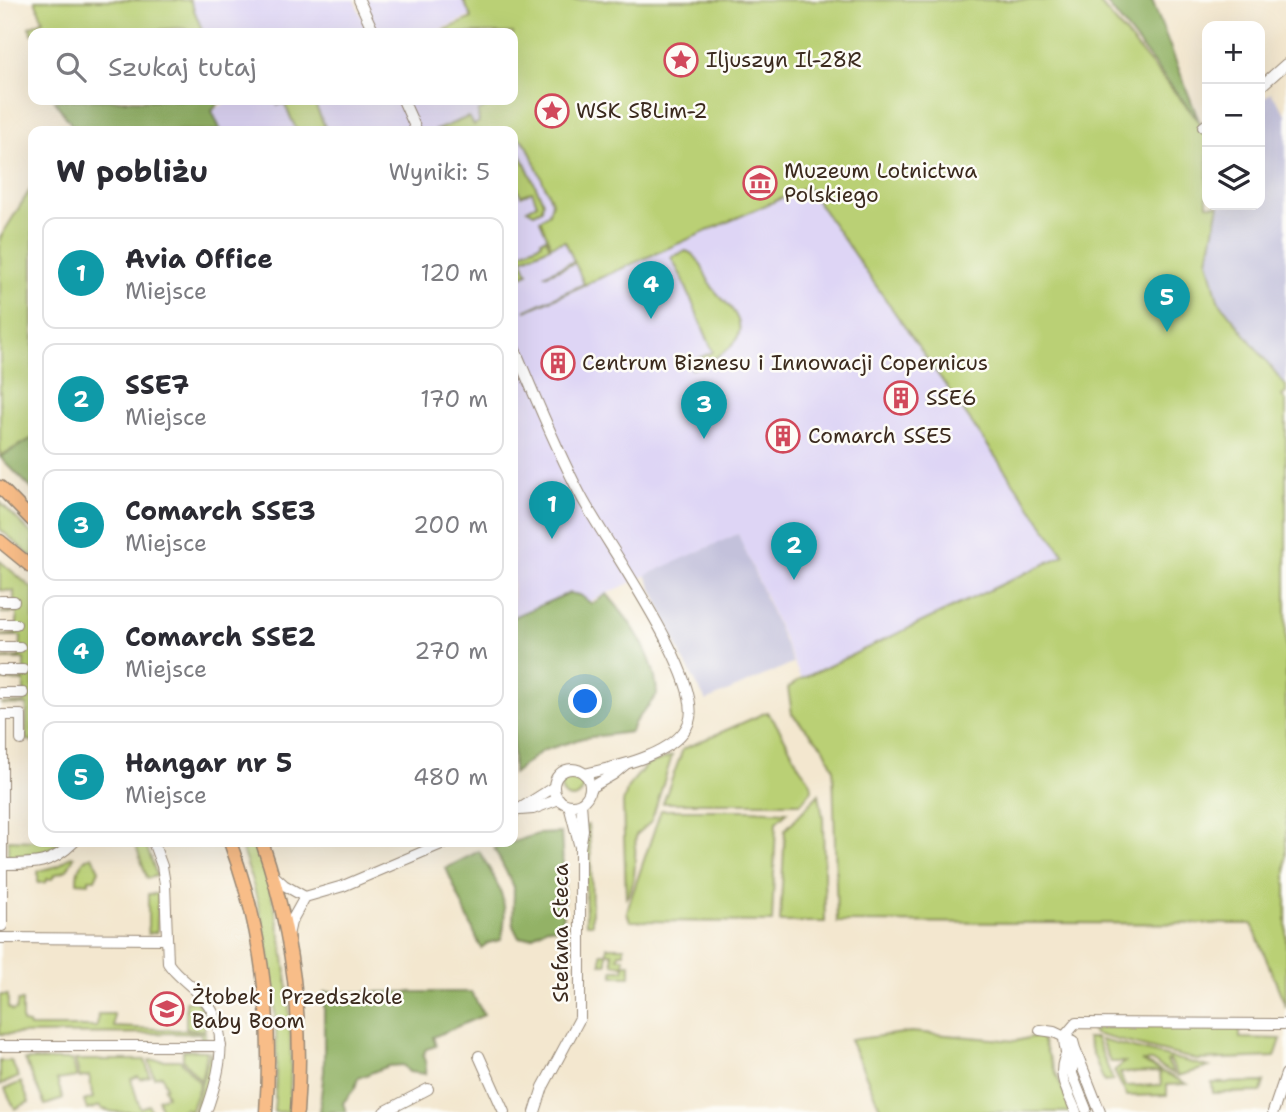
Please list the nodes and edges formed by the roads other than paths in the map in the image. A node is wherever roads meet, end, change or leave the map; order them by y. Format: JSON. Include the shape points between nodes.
{"nodes":[{"id":1,"x":359,"y":0,"type":"edge"},
{"id":2,"x":372,"y":28,"type":"edge"},
{"id":3,"x":1286,"y":64,"type":"edge"},
{"id":4,"x":1264,"y":84,"type":"edge"},
{"id":5,"x":405,"y":105,"type":"edge"},
{"id":6,"x":415,"y":126,"type":"edge"},
{"id":7,"x":518,"y":356,"type":"edge"},
{"id":8,"x":0,"y":487,"type":"edge"},
{"id":9,"x":28,"y":516,"type":"edge"},
{"id":10,"x":0,"y":541,"type":"edge"},
{"id":11,"x":28,"y":564,"type":"edge"},
{"id":12,"x":0,"y":601,"type":"edge"},
{"id":13,"x":14,"y":601,"type":"dead end"},
{"id":14,"x":0,"y":624,"type":"edge"},
{"id":15,"x":16,"y":624,"type":"dead end"},
{"id":16,"x":0,"y":647,"type":"edge"},
{"id":17,"x":20,"y":647,"type":"dead end"},
{"id":18,"x":0,"y":670,"type":"edge"},
{"id":19,"x":23,"y":670,"type":"dead end"},
{"id":20,"x":0,"y":693,"type":"edge"},
{"id":21,"x":23,"y":693,"type":"dead end"},
{"id":22,"x":1,"y":715,"type":"edge"},
{"id":23,"x":21,"y":740,"type":"dead end"},
{"id":24,"x":626,"y":764,"type":"junction"},
{"id":25,"x":584,"y":774,"type":"junction"},
{"id":26,"x":554,"y":787,"type":"junction"},
{"id":27,"x":590,"y":788,"type":"junction"},
{"id":28,"x":558,"y":799,"type":"junction"},
{"id":29,"x":581,"y":803,"type":"junction"},
{"id":30,"x":569,"y":805,"type":"junction"},
{"id":31,"x":518,"y":809,"type":"edge"},
{"id":32,"x":518,"y":811,"type":"edge"},
{"id":33,"x":68,"y":847,"type":"edge"},
{"id":34,"x":155,"y":847,"type":"edge"},
{"id":35,"x":232,"y":847,"type":"edge"},
{"id":36,"x":264,"y":847,"type":"edge"},
{"id":37,"x":434,"y":847,"type":"edge"},
{"id":38,"x":580,"y":848,"type":"junction"},
{"id":39,"x":1,"y":864,"type":"edge"},
{"id":40,"x":273,"y":875,"type":"junction"},
{"id":41,"x":305,"y":897,"type":"junction"},
{"id":42,"x":1,"y":932,"type":"edge"},
{"id":43,"x":288,"y":937,"type":"junction"},
{"id":44,"x":166,"y":939,"type":"junction"},
{"id":45,"x":1286,"y":1024,"type":"edge"},
{"id":46,"x":1040,"y":1031,"type":"dead end"},
{"id":47,"x":1064,"y":1037,"type":"junction"},
{"id":48,"x":0,"y":1046,"type":"edge"},
{"id":49,"x":221,"y":1046,"type":"junction"},
{"id":50,"x":1072,"y":1053,"type":"junction"},
{"id":51,"x":479,"y":1056,"type":"dead end"},
{"id":52,"x":1286,"y":1073,"type":"edge"},
{"id":53,"x":428,"y":1089,"type":"dead end"},
{"id":54,"x":1081,"y":1111,"type":"edge"},
{"id":55,"x":206,"y":1112,"type":"edge"},
{"id":56,"x":266,"y":1112,"type":"edge"},
{"id":57,"x":297,"y":1112,"type":"edge"},
{"id":58,"x":384,"y":1112,"type":"edge"},
{"id":59,"x":504,"y":1112,"type":"edge"},
{"id":60,"x":535,"y":1112,"type":"edge"},
{"id":61,"x":1100,"y":1112,"type":"edge"},
{"id":62,"x":1273,"y":1112,"type":"edge"}],
"edges":[{"from":1,"to":2,"type":"street"},
{"from":3,"to":4,"type":"street"},
{"from":5,"to":6,"type":"street"},
{"from":7,"to":24,"type":"street","via":[[576,488],[656,620],[691,699],[691,718],[678,739]]},
{"from":8,"to":9,"type":"main road"},
{"from":10,"to":11,"type":"main road"},
{"from":12,"to":13,"type":"street"},
{"from":14,"to":15,"type":"street"},
{"from":16,"to":17,"type":"street"},
{"from":18,"to":19,"type":"street"},
{"from":20,"to":21,"type":"street"},
{"from":22,"to":23,"type":"street","via":[[21,715]]},
{"from":22,"to":39,"type":"street"},
{"from":24,"to":25,"type":"street"},
{"from":24,"to":27,"type":"street"},
{"from":25,"to":26,"type":"street","via":[[568,770]]},
{"from":25,"to":27,"type":"street"},
{"from":26,"to":28,"type":"street"},
{"from":26,"to":31,"type":"street"},
{"from":27,"to":29,"type":"street"},
{"from":28,"to":30,"type":"street"},
{"from":28,"to":32,"type":"street"},
{"from":29,"to":30,"type":"street"},
{"from":29,"to":38,"type":"street","name":"Stefana Steca"},
{"from":30,"to":38,"type":"street","name":"Stefana Steca"},
{"from":33,"to":39,"type":"street","via":[[47,861]]},
{"from":34,"to":44,"type":"street","via":[[165,884]]},
{"from":35,"to":56,"type":"main road","via":[[251,909],[263,976]]},
{"from":36,"to":40,"type":"main road"},
{"from":37,"to":41,"type":"street"},
{"from":38,"to":60,"type":"street","name":"Stefana Steca","via":[[580,1018],[543,1087]]},
{"from":39,"to":42,"type":"street"},
{"from":40,"to":41,"type":"street"},
{"from":40,"to":43,"type":"main road"},
{"from":41,"to":43,"type":"street"},
{"from":42,"to":44,"type":"street"},
{"from":43,"to":57,"type":"main road","via":[[299,1043]]},
{"from":44,"to":49,"type":"street","via":[[168,963],[210,1006]]},
{"from":45,"to":47,"type":"street","via":[[1076,1023]]},
{"from":46,"to":47,"type":"street"},
{"from":47,"to":50,"type":"street"},
{"from":48,"to":49,"type":"street"},
{"from":49,"to":55,"type":"street"},
{"from":50,"to":54,"type":"street"},
{"from":50,"to":54,"type":"street","via":[[1062,1061],[1061,1073]]},
{"from":50,"to":61,"type":"street"},
{"from":51,"to":59,"type":"street"},
{"from":52,"to":62,"type":"street"},
{"from":53,"to":58,"type":"street"}]}
